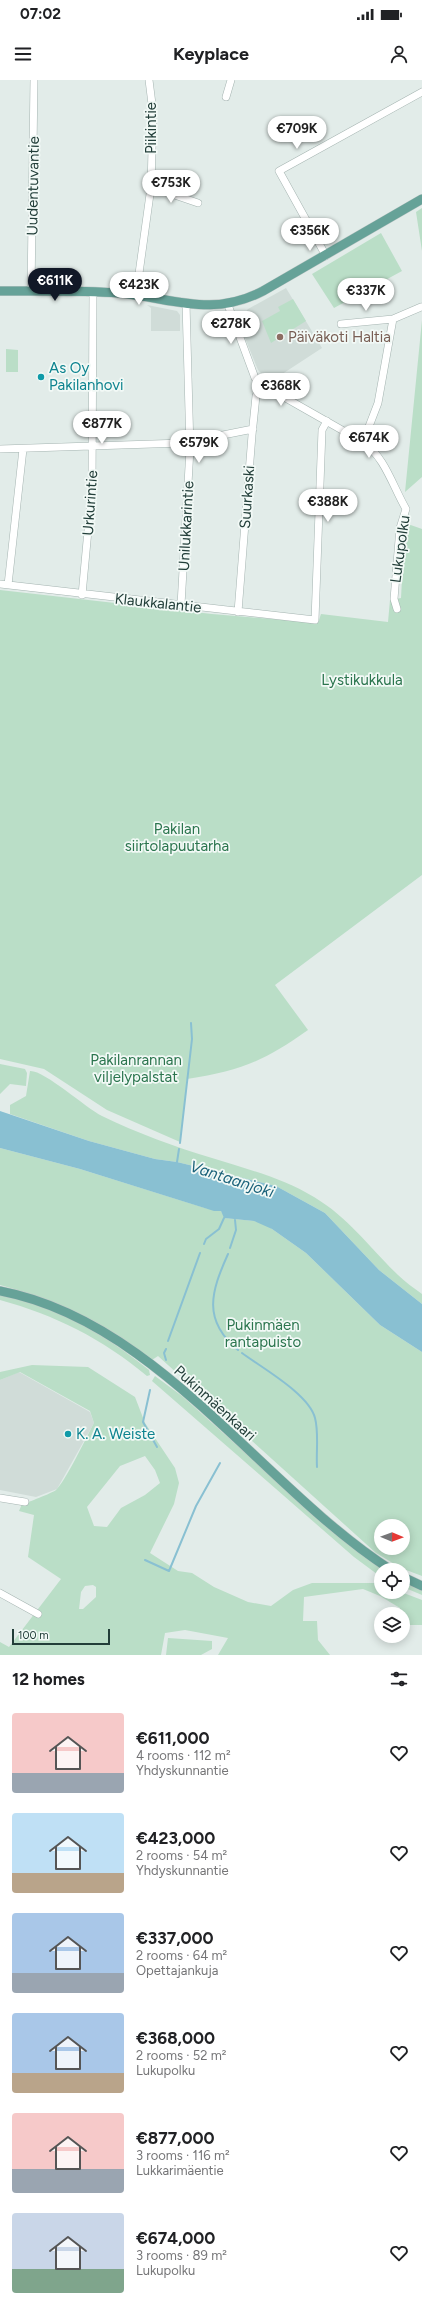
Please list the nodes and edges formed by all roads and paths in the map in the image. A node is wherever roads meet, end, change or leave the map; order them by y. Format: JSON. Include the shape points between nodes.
{"nodes":[{"id":1,"x":34,"y":80,"type":"edge"},
{"id":2,"x":149,"y":80,"type":"edge"},
{"id":3,"x":230,"y":80,"type":"edge"},
{"id":4,"x":422,"y":92,"type":"edge"},
{"id":5,"x":226,"y":97,"type":"dead end"},
{"id":6,"x":151,"y":187,"type":"junction"},
{"id":7,"x":422,"y":199,"type":"edge"},
{"id":8,"x":198,"y":203,"type":"dead end"},
{"id":9,"x":326,"y":256,"type":"junction"},
{"id":10,"x":0,"y":291,"type":"edge"},
{"id":11,"x":31,"y":291,"type":"junction"},
{"id":12,"x":93,"y":292,"type":"junction"},
{"id":13,"x":136,"y":295,"type":"junction"},
{"id":14,"x":186,"y":303,"type":"junction"},
{"id":15,"x":228,"y":305,"type":"junction"},
{"id":16,"x":422,"y":307,"type":"edge"},
{"id":17,"x":393,"y":319,"type":"junction"},
{"id":18,"x":341,"y":324,"type":"dead end"},
{"id":19,"x":261,"y":384,"type":"junction"},
{"id":20,"x":327,"y":421,"type":"junction"},
{"id":21,"x":253,"y":429,"type":"junction"},
{"id":22,"x":190,"y":441,"type":"junction"},
{"id":23,"x":363,"y":442,"type":"junction"},
{"id":24,"x":93,"y":446,"type":"junction"},
{"id":25,"x":0,"y":449,"type":"edge"},
{"id":26,"x":23,"y":449,"type":"junction"},
{"id":27,"x":4,"y":585,"type":"edge"},
{"id":28,"x":82,"y":595,"type":"junction"},
{"id":29,"x":181,"y":605,"type":"junction"},
{"id":30,"x":397,"y":610,"type":"dead end"},
{"id":31,"x":238,"y":612,"type":"junction"},
{"id":32,"x":0,"y":1291,"type":"edge"},
{"id":33,"x":0,"y":1498,"type":"edge"},
{"id":34,"x":25,"y":1502,"type":"dead end"},
{"id":35,"x":381,"y":1563,"type":"edge"},
{"id":36,"x":410,"y":1580,"type":"edge"},
{"id":37,"x":422,"y":1586,"type":"edge"},
{"id":38,"x":0,"y":1592,"type":"edge"},
{"id":39,"x":38,"y":1614,"type":"dead end"}],
"edges":[{"from":1,"to":11,"type":"street","name":"Uudentuvantie"},
{"from":2,"to":6,"type":"street","name":"Piikintie","via":[[153,112]]},
{"from":3,"to":5,"type":"street"},
{"from":4,"to":9,"type":"street","via":[[279,171]]},
{"from":6,"to":8,"type":"street"},
{"from":6,"to":13,"type":"street","name":"Piikintie"},
{"from":7,"to":9,"type":"main road"},
{"from":9,"to":15,"type":"main road","via":[[253,296]]},
{"from":10,"to":11,"type":"main road"},
{"from":11,"to":12,"type":"main road"},
{"from":12,"to":13,"type":"main road"},
{"from":12,"to":24,"type":"street","name":"Urkurintie"},
{"from":13,"to":14,"type":"main road"},
{"from":14,"to":15,"type":"main road"},
{"from":14,"to":22,"type":"street","name":"Unilukkarintie"},
{"from":15,"to":19,"type":"street","name":"Lukupolku","via":[[255,378]]},
{"from":16,"to":17,"type":"street"},
{"from":17,"to":18,"type":"street"},
{"from":17,"to":23,"type":"street","via":[[378,403]]},
{"from":19,"to":20,"type":"street","name":"Lukupolku"},
{"from":19,"to":21,"type":"street","name":"Suurkaski","via":[[256,396]]},
{"from":20,"to":23,"type":"street","name":"Lukupolku"},
{"from":20,"to":31,"type":"street","name":"Klaukkalantie","via":[[322,430],[315,620]]},
{"from":21,"to":22,"type":"street"},
{"from":21,"to":31,"type":"street","name":"Suurkaski"},
{"from":22,"to":24,"type":"street"},
{"from":22,"to":29,"type":"street","name":"Unilukkarintie"},
{"from":23,"to":30,"type":"street","name":"Lukupolku","via":[[376,452],[406,509],[400,528],[394,599]]},
{"from":24,"to":26,"type":"street"},
{"from":24,"to":28,"type":"street","name":"Urkurintie"},
{"from":25,"to":26,"type":"street"},
{"from":26,"to":27,"type":"street"},
{"from":27,"to":28,"type":"street","name":"Klaukkalantie"},
{"from":28,"to":29,"type":"street","name":"Klaukkalantie"},
{"from":29,"to":31,"type":"street","name":"Klaukkalantie"},
{"from":32,"to":35,"type":"main road","name":"Pukinmäenkaari","via":[[33,1299],[65,1311],[119,1342],[194,1401],[350,1542]]},
{"from":33,"to":34,"type":"street"},
{"from":36,"to":37,"type":"main road"},
{"from":38,"to":39,"type":"street"}]}
